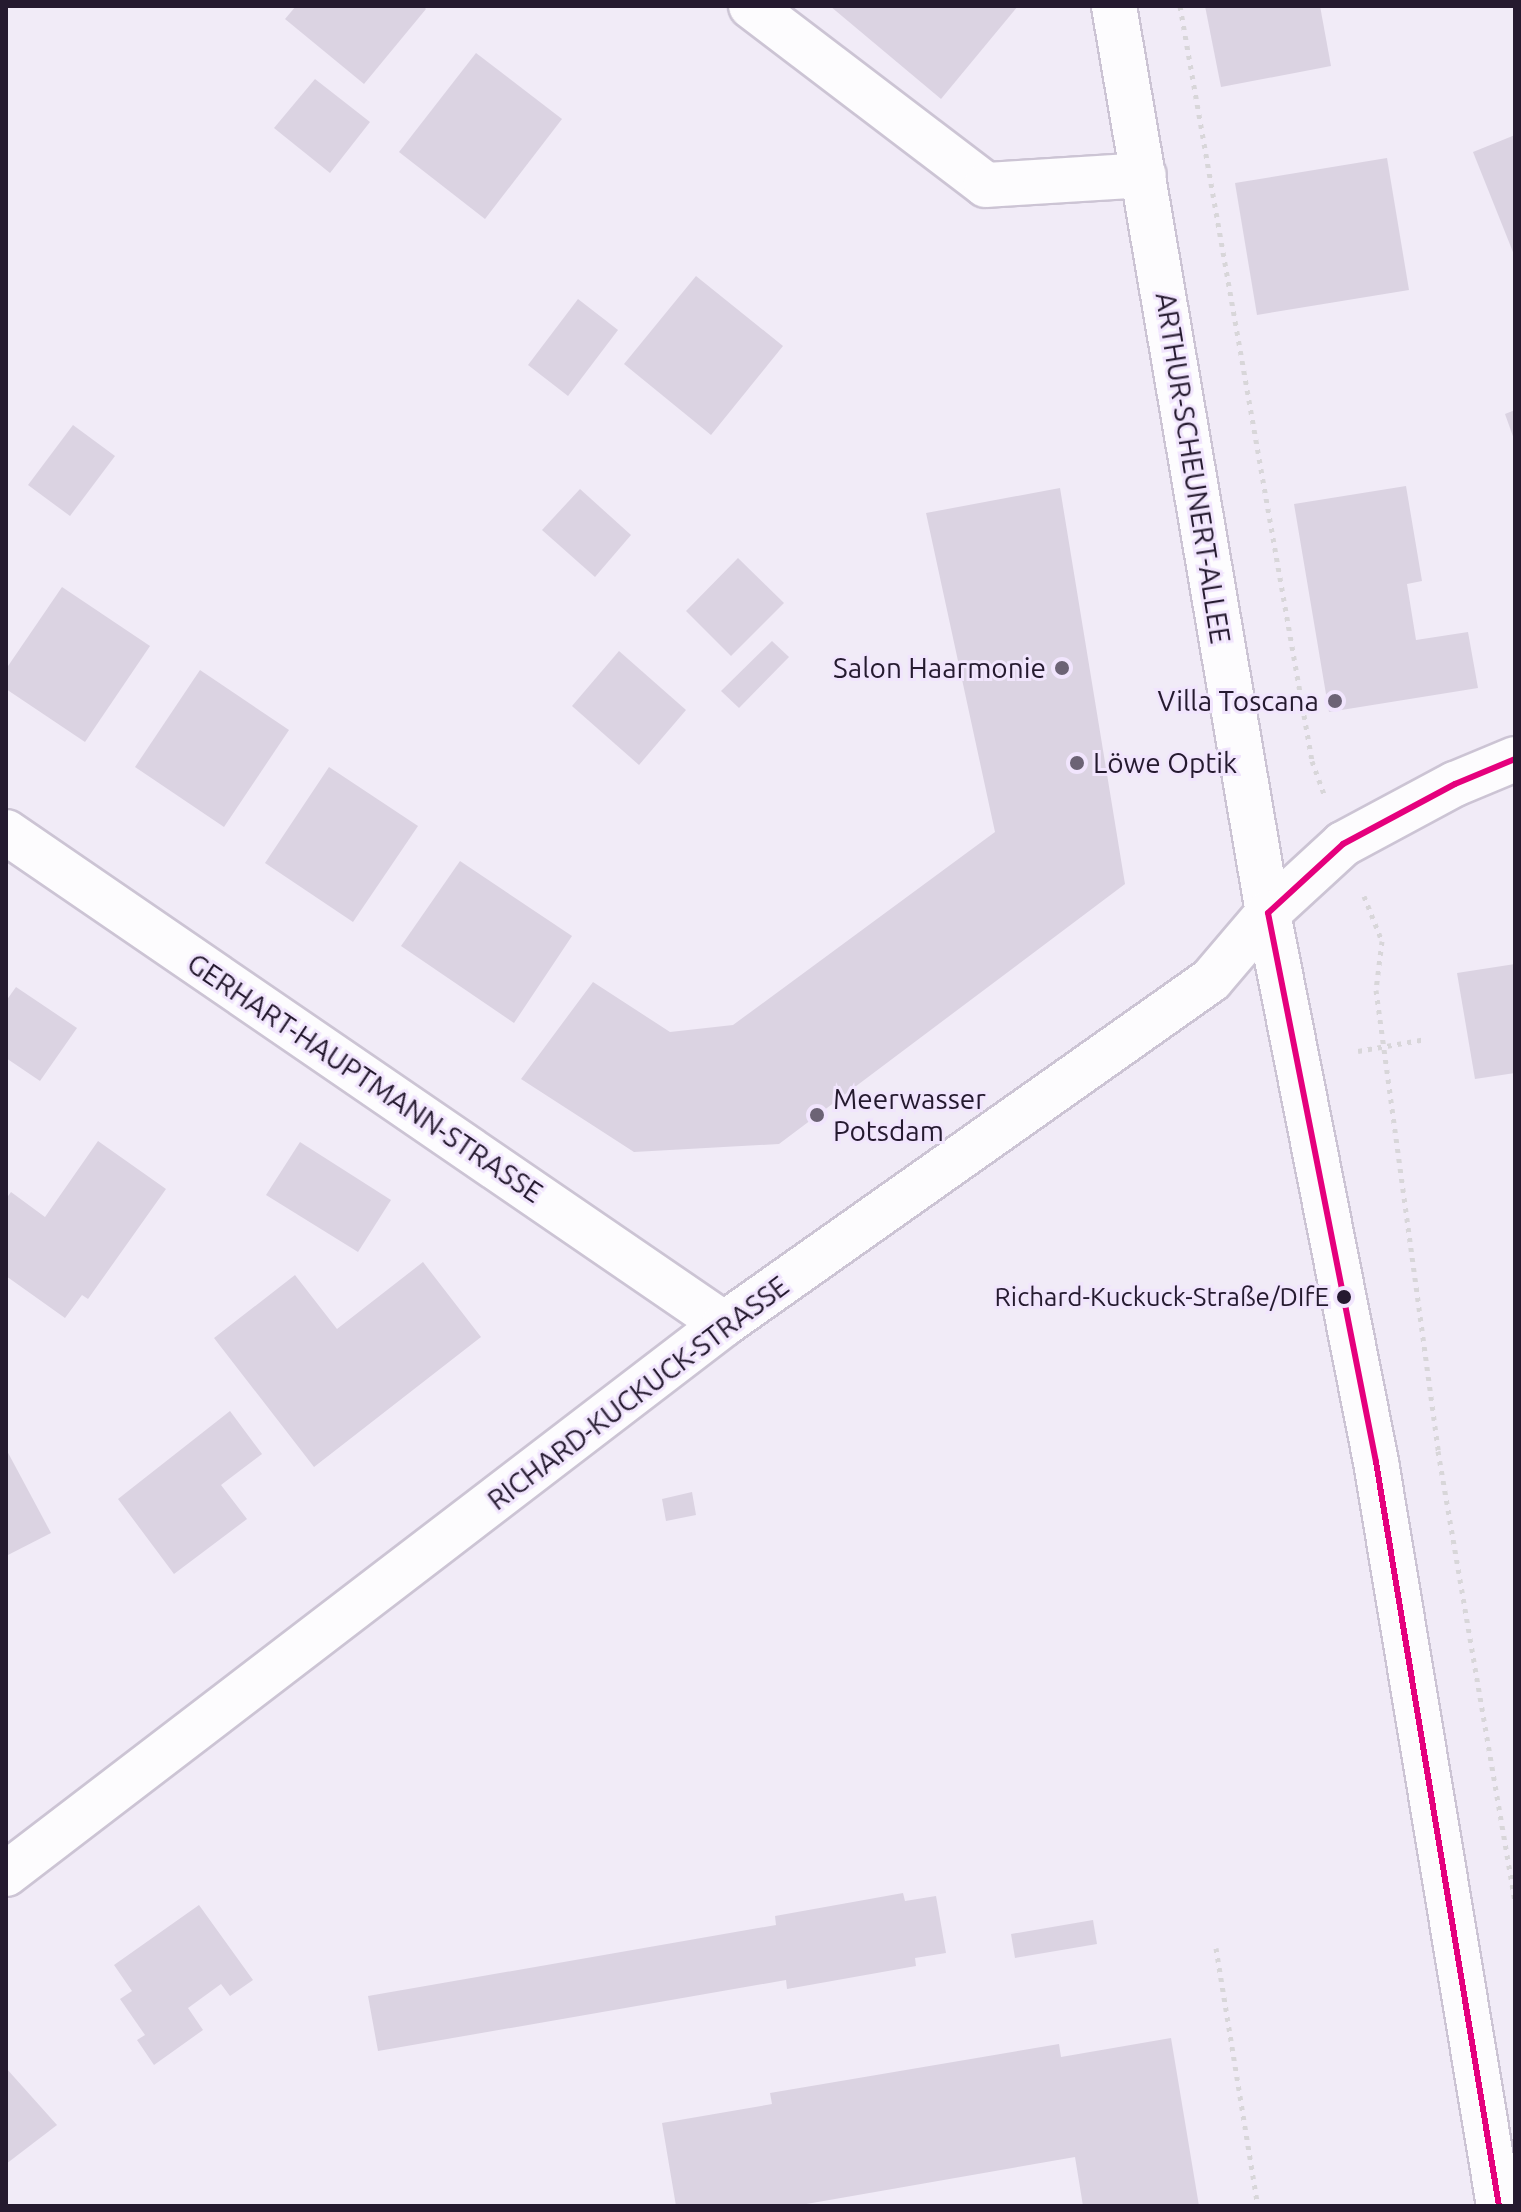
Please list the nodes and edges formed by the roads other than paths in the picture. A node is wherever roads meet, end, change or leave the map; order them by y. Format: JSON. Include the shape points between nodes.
{"nodes":[{"id":1,"x":751,"y":6,"type":"edge"},
{"id":2,"x":1114,"y":6,"type":"edge"},
{"id":3,"x":1144,"y":175,"type":"junction"},
{"id":4,"x":1515,"y":759,"type":"edge"},
{"id":5,"x":6,"y":832,"type":"edge"},
{"id":6,"x":1268,"y":913,"type":"junction"},
{"id":7,"x":724,"y":1324,"type":"junction"},
{"id":8,"x":6,"y":1874,"type":"edge"},
{"id":9,"x":1499,"y":2206,"type":"edge"}],
"edges":[{"from":1,"to":3,"type":"street","via":[[986,185]]},
{"from":2,"to":3,"type":"street","name":"ARTHUR-SCHEUNERT-ALLEE"},
{"from":3,"to":6,"type":"street","name":"ARTHUR-SCHEUNERT-ALLEE"},
{"from":4,"to":6,"type":"street","name":"RICHARD-KUCKUCK-STRASSE","via":[[1455,784],[1343,844]]},
{"from":5,"to":7,"type":"street","name":"GERHART-HAUPTMANN-STRASSE"},
{"from":6,"to":7,"type":"street","name":"RICHARD-KUCKUCK-STRASSE","via":[[1211,980]]},
{"from":6,"to":9,"type":"street","name":"ARTHUR-SCHEUNERT-ALLEE","via":[[1379,1477]]},
{"from":7,"to":8,"type":"street","name":"RICHARD-KUCKUCK-STRASSE"}]}
